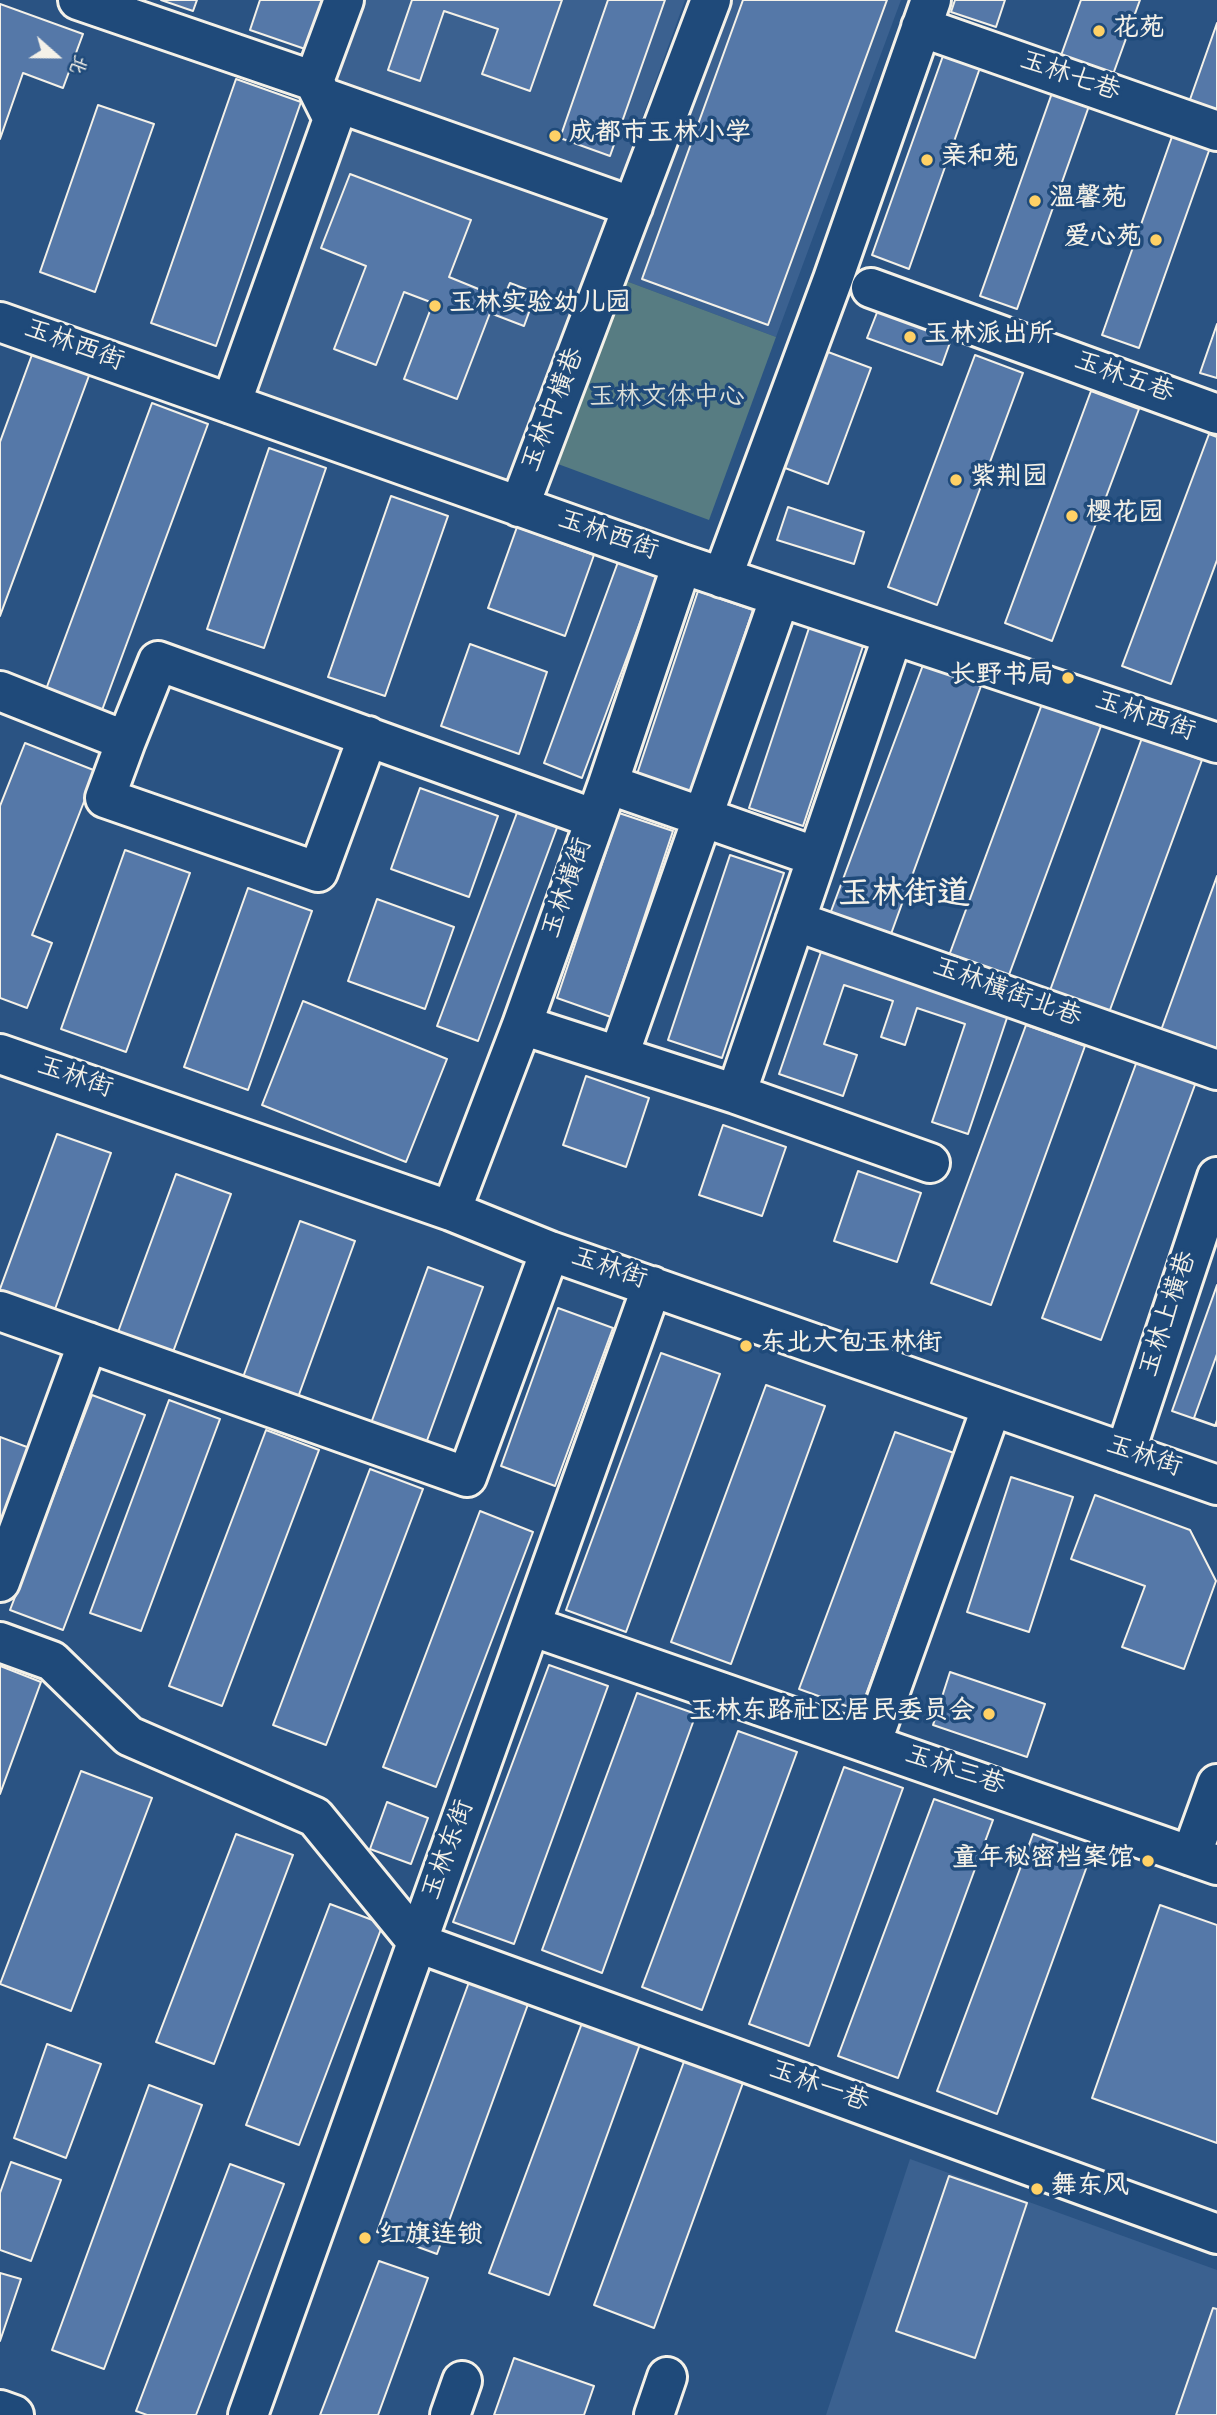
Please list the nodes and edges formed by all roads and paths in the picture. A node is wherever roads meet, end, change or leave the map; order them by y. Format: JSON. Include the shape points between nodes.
{"nodes":[{"id":1,"x":78,"y":0,"type":"edge"},
{"id":2,"x":344,"y":0,"type":"edge"},
{"id":3,"x":711,"y":0,"type":"edge"},
{"id":4,"x":926,"y":14,"type":"edge"},
{"id":5,"x":318,"y":89,"type":"junction"},
{"id":6,"x":1217,"y":131,"type":"edge"},
{"id":7,"x":633,"y":207,"type":"junction"},
{"id":8,"x":870,"y":288,"type":"dead end"},
{"id":9,"x":0,"y":322,"type":"edge"},
{"id":10,"x":231,"y":404,"type":"junction"},
{"id":11,"x":1217,"y":414,"type":"edge"},
{"id":12,"x":519,"y":507,"type":"junction"},
{"id":13,"x":682,"y":565,"type":"junction"},
{"id":14,"x":722,"y":578,"type":"junction"},
{"id":15,"x":780,"y":597,"type":"junction"},
{"id":16,"x":893,"y":635,"type":"junction"},
{"id":17,"x":0,"y":691,"type":"edge"},
{"id":18,"x":368,"y":736,"type":"junction"},
{"id":19,"x":126,"y":741,"type":"junction"},
{"id":20,"x":1217,"y":743,"type":"edge"},
{"id":21,"x":608,"y":784,"type":"junction"},
{"id":22,"x":703,"y":816,"type":"junction"},
{"id":23,"x":595,"y":819,"type":"junction"},
{"id":24,"x":817,"y":857,"type":"junction"},
{"id":25,"x":795,"y":921,"type":"junction"},
{"id":26,"x":522,"y":1025,"type":"junction"},
{"id":27,"x":0,"y":1055,"type":"edge"},
{"id":28,"x":620,"y":1055,"type":"junction"},
{"id":29,"x":1217,"y":1070,"type":"edge"},
{"id":30,"x":736,"y":1094,"type":"junction"},
{"id":31,"x":930,"y":1163,"type":"dead end"},
{"id":32,"x":1217,"y":1177,"type":"edge"},
{"id":33,"x":452,"y":1211,"type":"junction"},
{"id":34,"x":550,"y":1251,"type":"junction"},
{"id":35,"x":652,"y":1286,"type":"junction"},
{"id":36,"x":0,"y":1311,"type":"edge"},
{"id":37,"x":88,"y":1342,"type":"junction"},
{"id":38,"x":992,"y":1406,"type":"junction"},
{"id":39,"x":1125,"y":1453,"type":"junction"},
{"id":40,"x":1217,"y":1485,"type":"edge"},
{"id":41,"x":0,"y":1582,"type":"edge"},
{"id":42,"x":531,"y":1626,"type":"junction"},
{"id":43,"x":0,"y":1642,"type":"edge"},
{"id":44,"x":871,"y":1744,"type":"junction"},
{"id":45,"x":1217,"y":1784,"type":"edge"},
{"id":46,"x":1204,"y":1860,"type":"edge"},
{"id":47,"x":418,"y":1943,"type":"junction"},
{"id":48,"x":1217,"y":2234,"type":"edge"},
{"id":49,"x":667,"y":2377,"type":"dead end"},
{"id":50,"x":0,"y":2410,"type":"edge"},
{"id":51,"x":14,"y":2415,"type":"edge"},
{"id":52,"x":248,"y":2415,"type":"edge"},
{"id":53,"x":654,"y":2415,"type":"edge"}],
"edges":[{"from":1,"to":5,"type":"street"},
{"from":2,"to":5,"type":"street"},
{"from":3,"to":7,"type":"street","name":"玉林中横巷"},
{"from":4,"to":6,"type":"street","name":"玉林七巷"},
{"from":4,"to":14,"type":"street"},
{"from":5,"to":7,"type":"street"},
{"from":5,"to":10,"type":"street","via":[[333,119]]},
{"from":7,"to":12,"type":"street","name":"玉林中横巷"},
{"from":8,"to":11,"type":"street","name":"玉林五巷"},
{"from":9,"to":10,"type":"street","name":"玉林西街"},
{"from":10,"to":12,"type":"street","name":"玉林西街"},
{"from":12,"to":13,"type":"street","name":"玉林西街"},
{"from":13,"to":14,"type":"street","name":"玉林西街"},
{"from":13,"to":21,"type":"street","name":"玉林横街"},
{"from":14,"to":15,"type":"street","name":"玉林西街"},
{"from":15,"to":16,"type":"street","name":"玉林西街"},
{"from":15,"to":22,"type":"street"},
{"from":16,"to":20,"type":"street","name":"玉林西街"},
{"from":16,"to":24,"type":"street"},
{"from":17,"to":19,"type":"street"},
{"from":18,"to":19,"type":"street","via":[[158,661]]},
{"from":18,"to":19,"type":"street","via":[[318,872],[105,798]]},
{"from":18,"to":23,"type":"street"},
{"from":21,"to":22,"type":"street"},
{"from":21,"to":23,"type":"street","name":"玉林横街"},
{"from":22,"to":24,"type":"street"},
{"from":22,"to":28,"type":"street"},
{"from":23,"to":26,"type":"street","name":"玉林横街"},
{"from":24,"to":25,"type":"street"},
{"from":25,"to":29,"type":"street","name":"玉林横街北巷"},
{"from":25,"to":30,"type":"street"},
{"from":26,"to":28,"type":"street"},
{"from":26,"to":33,"type":"street","name":"玉林横街"},
{"from":27,"to":33,"type":"street","name":"玉林街"},
{"from":28,"to":30,"type":"street"},
{"from":30,"to":31,"type":"street"},
{"from":32,"to":39,"type":"street","name":"玉林上横巷"},
{"from":33,"to":34,"type":"street","name":"玉林街"},
{"from":34,"to":35,"type":"street","name":"玉林街"},
{"from":34,"to":37,"type":"street","via":[[467,1477]]},
{"from":35,"to":38,"type":"street","name":"玉林街"},
{"from":35,"to":42,"type":"street","name":"玉林东街"},
{"from":36,"to":37,"type":"street"},
{"from":37,"to":41,"type":"street"},
{"from":38,"to":39,"type":"street","name":"玉林街"},
{"from":38,"to":44,"type":"street"},
{"from":39,"to":40,"type":"street","name":"玉林街"},
{"from":42,"to":44,"type":"street","name":"玉林三巷"},
{"from":42,"to":47,"type":"street","name":"玉林东街"},
{"from":43,"to":47,"type":"street","via":[[52,1661],[129,1737],[316,1817]]},
{"from":44,"to":46,"type":"street","name":"玉林三巷"},
{"from":45,"to":46,"type":"street"},
{"from":47,"to":48,"type":"street","name":"玉林一巷"},
{"from":47,"to":52,"type":"street","name":"玉林东街"},
{"from":49,"to":53,"type":"street"},
{"from":50,"to":51,"type":"street"}]}
